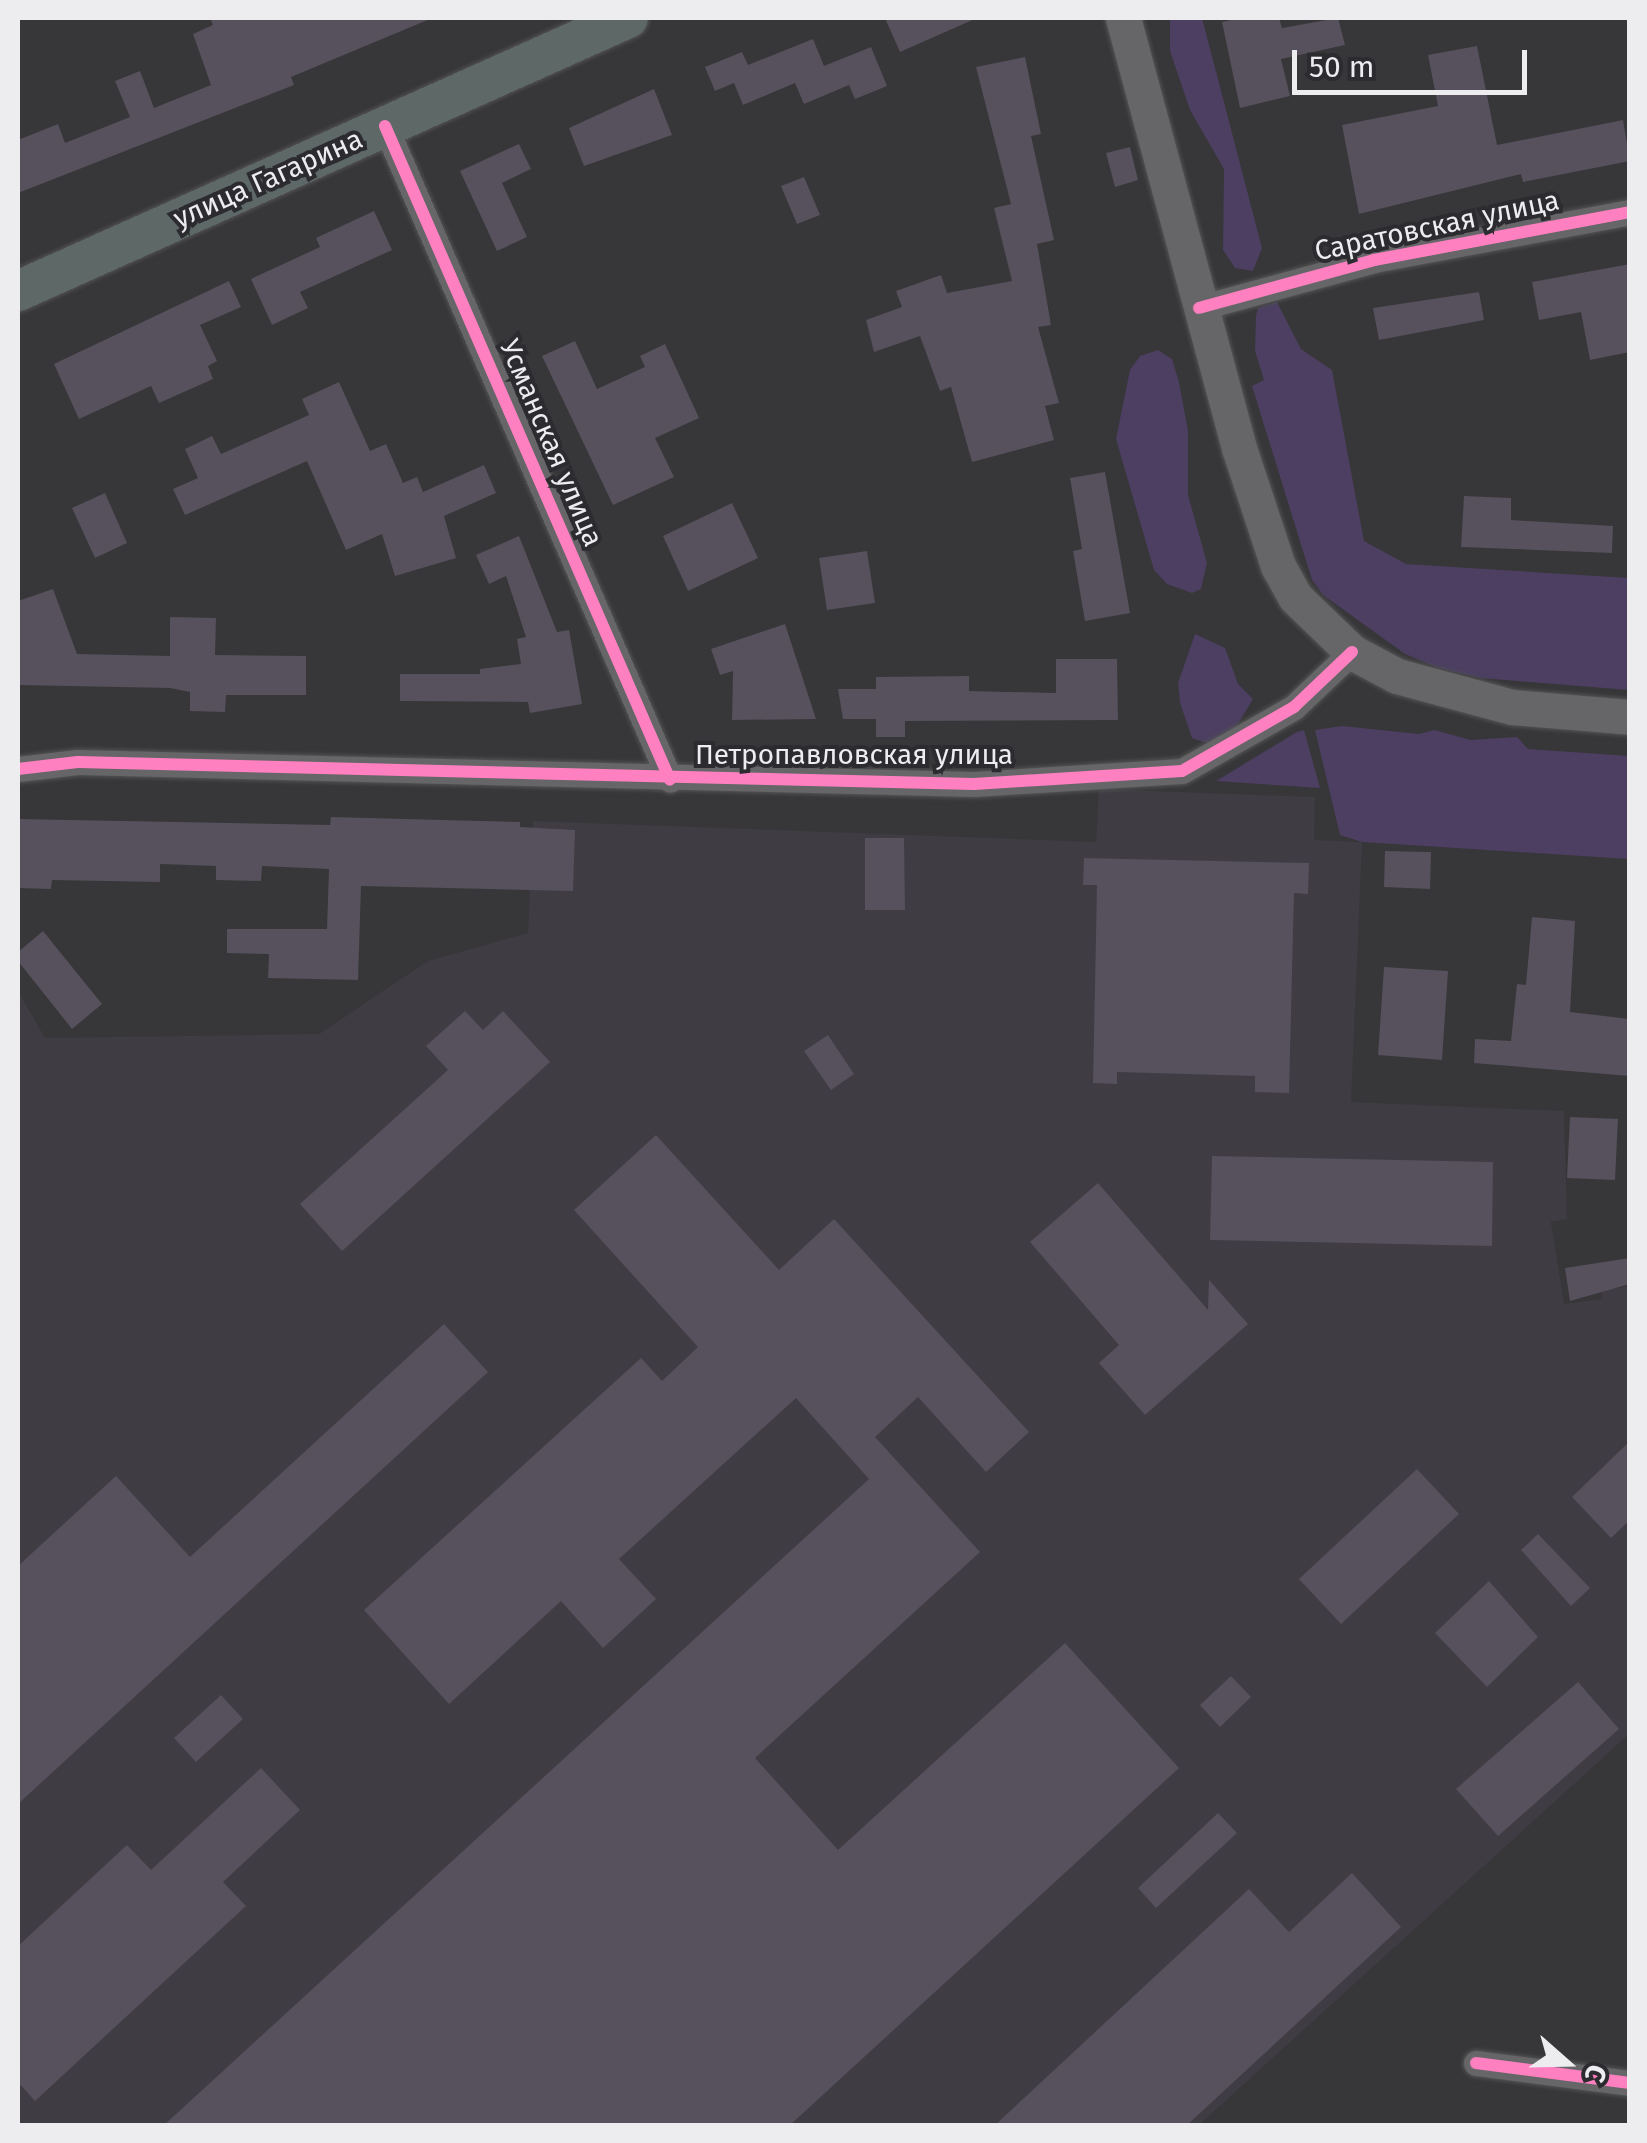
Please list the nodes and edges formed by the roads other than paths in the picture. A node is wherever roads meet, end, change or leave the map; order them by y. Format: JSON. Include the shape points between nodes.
{"nodes":[{"id":1,"x":628,"y":18,"type":"edge"},
{"id":2,"x":1123,"y":18,"type":"edge"},
{"id":3,"x":385,"y":126,"type":"junction"},
{"id":4,"x":1630,"y":212,"type":"edge"},
{"id":5,"x":18,"y":291,"type":"edge"},
{"id":6,"x":1199,"y":308,"type":"junction"},
{"id":7,"x":1352,"y":652,"type":"junction"},
{"id":8,"x":1630,"y":717,"type":"edge"},
{"id":9,"x":18,"y":769,"type":"edge"},
{"id":10,"x":670,"y":780,"type":"junction"},
{"id":11,"x":1476,"y":2062,"type":"dead end"},
{"id":12,"x":1630,"y":2083,"type":"edge"}],
"edges":[{"from":1,"to":3,"type":"main road","name":"улица Гагарина"},
{"from":2,"to":6,"type":"main road"},
{"from":3,"to":5,"type":"main road","name":"улица Гагарина"},
{"from":3,"to":10,"type":"street","name":"Усманская улица"},
{"from":4,"to":6,"type":"street","name":"Саратовская улица","via":[[1374,260]]},
{"from":6,"to":7,"type":"main road","via":[[1278,566],[1296,597]]},
{"from":7,"to":8,"type":"main road","via":[[1440,691],[1512,707]]},
{"from":7,"to":10,"type":"street","name":"Петропавловская улица","via":[[1294,707],[1182,770],[974,784]]},
{"from":9,"to":10,"type":"street","name":"Петропавловская улица","via":[[78,762]]},
{"from":11,"to":12,"type":"street"}]}
